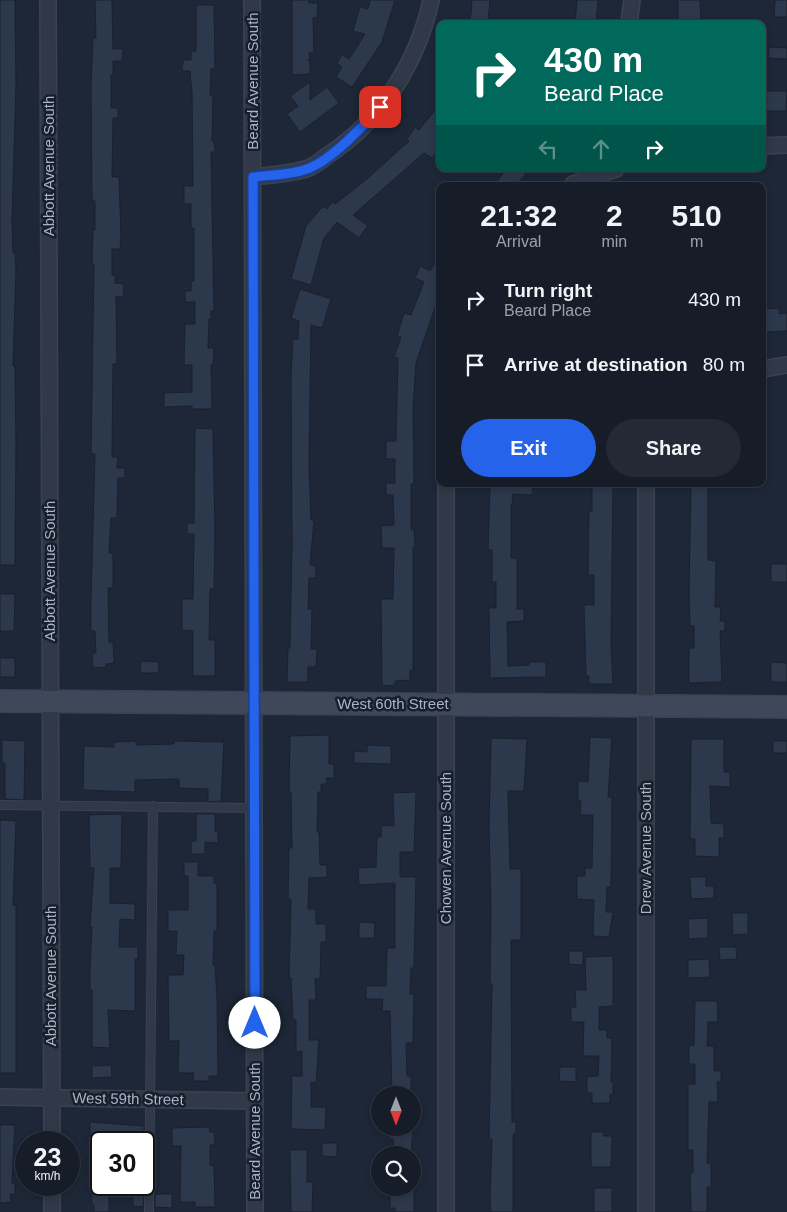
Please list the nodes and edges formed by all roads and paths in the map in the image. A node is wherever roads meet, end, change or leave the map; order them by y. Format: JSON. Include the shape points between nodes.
{"nodes":[{"id":1,"x":48,"y":0,"type":"edge"},
{"id":2,"x":252,"y":0,"type":"edge"},
{"id":3,"x":431,"y":0,"type":"edge"},
{"id":4,"x":632,"y":0,"type":"edge"},
{"id":5,"x":630,"y":20,"type":"edge"},
{"id":6,"x":787,"y":145,"type":"edge"},
{"id":7,"x":766,"y":146,"type":"edge"},
{"id":8,"x":608,"y":172,"type":"edge"},
{"id":9,"x":253,"y":177,"type":"junction"},
{"id":10,"x":580,"y":182,"type":"edge"},
{"id":11,"x":787,"y":365,"type":"edge"},
{"id":12,"x":766,"y":368,"type":"edge"},
{"id":13,"x":446,"y":487,"type":"edge"},
{"id":14,"x":646,"y":487,"type":"edge"},
{"id":15,"x":0,"y":701,"type":"edge"},
{"id":16,"x":50,"y":701,"type":"junction"},
{"id":17,"x":254,"y":704,"type":"junction"},
{"id":18,"x":446,"y":704,"type":"junction"},
{"id":19,"x":646,"y":706,"type":"junction"},
{"id":20,"x":787,"y":707,"type":"edge"},
{"id":21,"x":0,"y":804,"type":"edge"},
{"id":22,"x":51,"y":806,"type":"junction"},
{"id":23,"x":153,"y":806,"type":"junction"},
{"id":24,"x":255,"y":808,"type":"junction"},
{"id":25,"x":0,"y":1098,"type":"edge"},
{"id":26,"x":52,"y":1098,"type":"junction"},
{"id":27,"x":150,"y":1099,"type":"junction"},
{"id":28,"x":255,"y":1101,"type":"junction"},
{"id":29,"x":52,"y":1131,"type":"edge"},
{"id":30,"x":52,"y":1196,"type":"edge"},
{"id":31,"x":52,"y":1212,"type":"edge"},
{"id":32,"x":149,"y":1212,"type":"edge"},
{"id":33,"x":255,"y":1212,"type":"edge"},
{"id":34,"x":446,"y":1212,"type":"edge"},
{"id":35,"x":646,"y":1212,"type":"edge"}],
"edges":[{"from":1,"to":16,"type":"street","name":"Abbott Avenue South"},
{"from":2,"to":9,"type":"street","name":"Beard Avenue South"},
{"from":3,"to":9,"type":"street","via":[[412,59],[368,122],[339,148],[307,169]]},
{"from":4,"to":5,"type":"street"},
{"from":6,"to":7,"type":"street"},
{"from":8,"to":10,"type":"street"},
{"from":9,"to":17,"type":"street","name":"Beard Avenue South"},
{"from":11,"to":12,"type":"street"},
{"from":13,"to":18,"type":"street","name":"Chowen Avenue South"},
{"from":14,"to":19,"type":"street","name":"Drew Avenue South"},
{"from":15,"to":16,"type":"street","name":"West 60th Street"},
{"from":16,"to":17,"type":"street","name":"West 60th Street"},
{"from":16,"to":22,"type":"street","name":"Abbott Avenue South"},
{"from":17,"to":18,"type":"street","name":"West 60th Street"},
{"from":17,"to":24,"type":"street","name":"Beard Avenue South"},
{"from":18,"to":19,"type":"street","name":"West 60th Street"},
{"from":18,"to":34,"type":"street","name":"Chowen Avenue South"},
{"from":19,"to":20,"type":"street","name":"West 60th Street"},
{"from":19,"to":35,"type":"street","name":"Drew Avenue South"},
{"from":21,"to":22,"type":"lane"},
{"from":22,"to":23,"type":"lane"},
{"from":22,"to":26,"type":"street","name":"Abbott Avenue South"},
{"from":23,"to":24,"type":"lane"},
{"from":23,"to":27,"type":"lane"},
{"from":24,"to":28,"type":"street","name":"Beard Avenue South"},
{"from":25,"to":26,"type":"street","name":"West 59th Street"},
{"from":26,"to":27,"type":"street","name":"West 59th Street"},
{"from":26,"to":29,"type":"street","name":"Abbott Avenue South"},
{"from":27,"to":28,"type":"street","name":"West 59th Street"},
{"from":27,"to":32,"type":"lane"},
{"from":28,"to":33,"type":"street","name":"Beard Avenue South"},
{"from":30,"to":31,"type":"street"}]}
